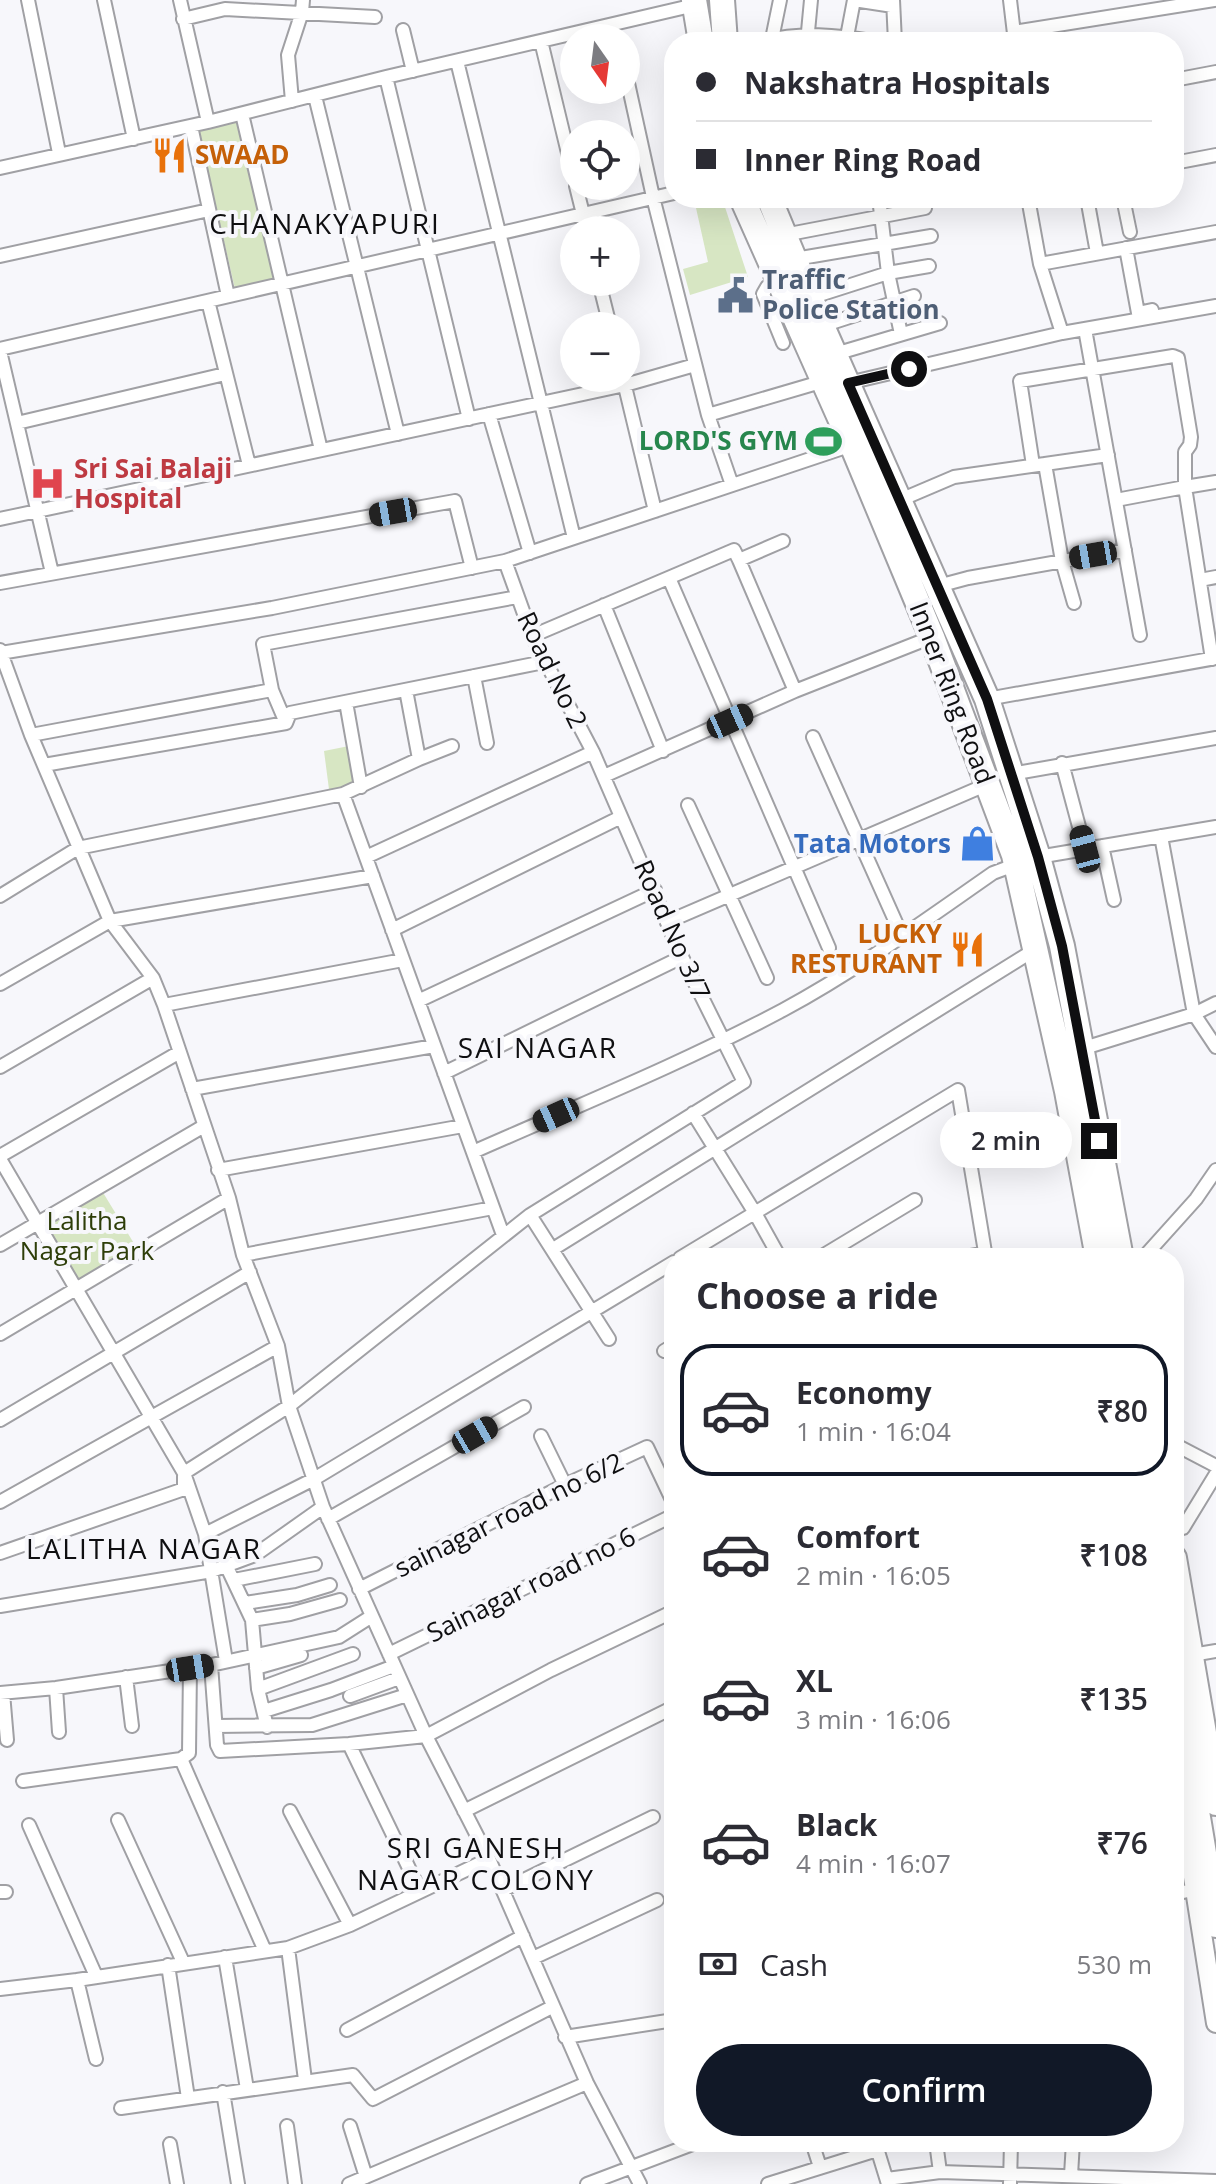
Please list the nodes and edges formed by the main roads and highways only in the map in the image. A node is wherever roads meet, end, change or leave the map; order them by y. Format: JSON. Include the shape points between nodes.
{"nodes":[{"id":1,"x":722,"y":0,"type":"edge"},
{"id":2,"x":695,"y":2,"type":"edge"},
{"id":3,"x":700,"y":32,"type":"edge"},
{"id":4,"x":724,"y":32,"type":"edge"},
{"id":5,"x":746,"y":208,"type":"edge"},
{"id":6,"x":773,"y":208,"type":"edge"},
{"id":7,"x":836,"y":382,"type":"junction"},
{"id":8,"x":888,"y":531,"type":"junction"},
{"id":9,"x":917,"y":539,"type":"junction"},
{"id":10,"x":1028,"y":861,"type":"junction"},
{"id":11,"x":1096,"y":1248,"type":"edge"},
{"id":12,"x":1119,"y":1248,"type":"edge"},
{"id":13,"x":1184,"y":1590,"type":"edge"},
{"id":14,"x":1204,"y":1653,"type":"edge"},
{"id":15,"x":1209,"y":1729,"type":"edge"},
{"id":16,"x":1184,"y":1730,"type":"edge"},
{"id":17,"x":1216,"y":1803,"type":"edge"},
{"id":18,"x":1216,"y":1925,"type":"edge"}],
"edges":[{"from":1,"to":4,"type":"highway"},
{"from":2,"to":3,"type":"highway"},
{"from":5,"to":7,"type":"highway","name":"Inner Ring Road","via":[[779,281]]},
{"from":6,"to":7,"type":"highway","name":"Inner Ring Road","via":[[835,354]]},
{"from":7,"to":8,"type":"highway","name":"Inner Ring Road","via":[[852,445]]},
{"from":7,"to":9,"type":"highway","name":"Inner Ring Road"},
{"from":8,"to":9,"type":"highway"},
{"from":8,"to":10,"type":"highway","name":"Inner Ring Road","via":[[988,784]]},
{"from":9,"to":10,"type":"highway","name":"Inner Ring Road","via":[[987,699],[1011,774]]},
{"from":10,"to":11,"type":"highway","name":"Inner Ring Road","via":[[1036,949]]},
{"from":10,"to":12,"type":"highway","name":"Inner Ring Road","via":[[1062,946]]},
{"from":13,"to":14,"type":"highway"},
{"from":14,"to":15,"type":"highway"},
{"from":15,"to":17,"type":"highway"},
{"from":16,"to":18,"type":"highway","via":[[1202,1888]]}]}
